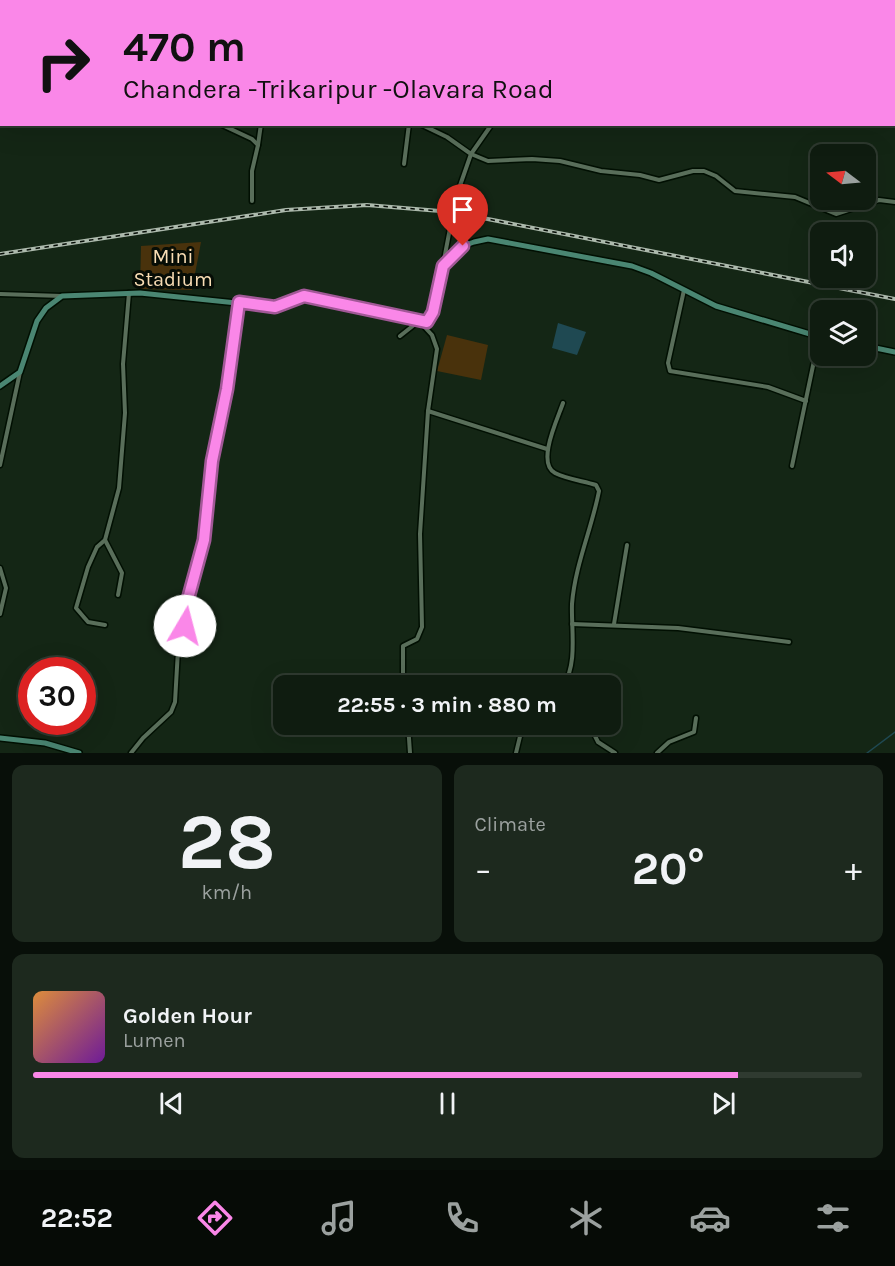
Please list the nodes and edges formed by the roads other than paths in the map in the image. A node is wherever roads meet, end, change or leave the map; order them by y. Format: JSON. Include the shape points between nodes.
{"nodes":[{"id":1,"x":224,"y":126,"type":"edge"},
{"id":2,"x":261,"y":126,"type":"edge"},
{"id":3,"x":409,"y":126,"type":"edge"},
{"id":4,"x":424,"y":126,"type":"edge"},
{"id":5,"x":491,"y":126,"type":"edge"},
{"id":6,"x":258,"y":145,"type":"junction"},
{"id":7,"x":471,"y":154,"type":"junction"},
{"id":8,"x":404,"y":164,"type":"dead end"},
{"id":9,"x":252,"y":201,"type":"dead end"},
{"id":10,"x":895,"y":202,"type":"edge"},
{"id":11,"x":443,"y":266,"type":"junction"},
{"id":12,"x":684,"y":290,"type":"junction"},
{"id":13,"x":129,"y":293,"type":"junction"},
{"id":14,"x":0,"y":294,"type":"edge"},
{"id":15,"x":62,"y":296,"type":"junction"},
{"id":16,"x":239,"y":302,"type":"junction"},
{"id":17,"x":419,"y":321,"type":"junction"},
{"id":18,"x":810,"y":334,"type":"edge"},
{"id":19,"x":400,"y":336,"type":"dead end"},
{"id":20,"x":876,"y":348,"type":"edge"},
{"id":21,"x":895,"y":352,"type":"edge"},
{"id":22,"x":814,"y":366,"type":"edge"},
{"id":23,"x":20,"y":372,"type":"junction"},
{"id":24,"x":0,"y":386,"type":"edge"},
{"id":25,"x":806,"y":401,"type":"junction"},
{"id":26,"x":563,"y":403,"type":"dead end"},
{"id":27,"x":428,"y":411,"type":"junction"},
{"id":28,"x":547,"y":449,"type":"junction"},
{"id":29,"x":0,"y":465,"type":"edge"},
{"id":30,"x":792,"y":466,"type":"dead end"},
{"id":31,"x":105,"y":540,"type":"junction"},
{"id":32,"x":627,"y":545,"type":"dead end"},
{"id":33,"x":0,"y":568,"type":"edge"},
{"id":34,"x":118,"y":595,"type":"dead end"},
{"id":35,"x":0,"y":614,"type":"edge"},
{"id":36,"x":572,"y":624,"type":"junction"},
{"id":37,"x":614,"y":624,"type":"junction"},
{"id":38,"x":105,"y":625,"type":"dead end"},
{"id":39,"x":789,"y":642,"type":"dead end"},
{"id":40,"x":403,"y":675,"type":"edge"},
{"id":41,"x":569,"y":675,"type":"edge"},
{"id":42,"x":696,"y":718,"type":"dead end"},
{"id":43,"x":409,"y":735,"type":"edge"},
{"id":44,"x":521,"y":735,"type":"edge"},
{"id":45,"x":594,"y":735,"type":"edge"},
{"id":46,"x":0,"y":738,"type":"edge"},
{"id":47,"x":79,"y":753,"type":"edge"},
{"id":48,"x":131,"y":753,"type":"edge"},
{"id":49,"x":410,"y":753,"type":"edge"},
{"id":50,"x":516,"y":753,"type":"edge"},
{"id":51,"x":615,"y":753,"type":"edge"},
{"id":52,"x":657,"y":753,"type":"edge"}],
"edges":[{"from":1,"to":6,"type":"street"},
{"from":2,"to":6,"type":"street"},
{"from":3,"to":8,"type":"street"},
{"from":4,"to":7,"type":"street"},
{"from":5,"to":7,"type":"street"},
{"from":6,"to":9,"type":"street","via":[[252,171]]},
{"from":7,"to":10,"type":"street","via":[[488,161],[560,161],[659,180],[704,171],[735,191],[795,197],[836,214],[879,200]]},
{"from":7,"to":11,"type":"street","via":[[456,197]]},
{"from":11,"to":12,"type":"main road","via":[[463,246],[488,238],[632,266]]},
{"from":11,"to":17,"type":"main road","via":[[430,319]]},
{"from":12,"to":18,"type":"main road","via":[[716,306]]},
{"from":12,"to":25,"type":"street","via":[[668,363],[670,371],[768,387]]},
{"from":13,"to":15,"type":"main road"},
{"from":13,"to":16,"type":"main road"},
{"from":13,"to":31,"type":"street","via":[[120,472]]},
{"from":14,"to":15,"type":"street"},
{"from":15,"to":23,"type":"main road","via":[[37,321]]},
{"from":16,"to":17,"type":"main road","via":[[275,307],[304,296]]},
{"from":16,"to":48,"type":"street","via":[[212,461],[204,540],[178,650],[175,702],[171,712]]},
{"from":17,"to":19,"type":"street"},
{"from":17,"to":27,"type":"street","via":[[432,335],[437,349]]},
{"from":20,"to":21,"type":"main road"},
{"from":22,"to":25,"type":"street"},
{"from":23,"to":24,"type":"main road"},
{"from":23,"to":29,"type":"street"},
{"from":25,"to":30,"type":"street"},
{"from":26,"to":28,"type":"street"},
{"from":27,"to":28,"type":"street"},
{"from":27,"to":40,"type":"street","via":[[420,534],[422,627],[417,639],[403,646]]},
{"from":28,"to":36,"type":"street","via":[[548,466],[554,472],[596,485],[599,491],[576,575]]},
{"from":31,"to":34,"type":"street","via":[[122,573]]},
{"from":31,"to":38,"type":"street","via":[[88,567],[76,608],[88,622]]},
{"from":32,"to":37,"type":"street"},
{"from":33,"to":35,"type":"street","via":[[6,588]]},
{"from":36,"to":37,"type":"street"},
{"from":36,"to":41,"type":"street"},
{"from":37,"to":39,"type":"street"},
{"from":42,"to":52,"type":"street","via":[[694,732],[669,742]]},
{"from":43,"to":49,"type":"street"},
{"from":44,"to":50,"type":"street"},
{"from":45,"to":51,"type":"street"},
{"from":46,"to":47,"type":"main road","via":[[45,743]]}]}
